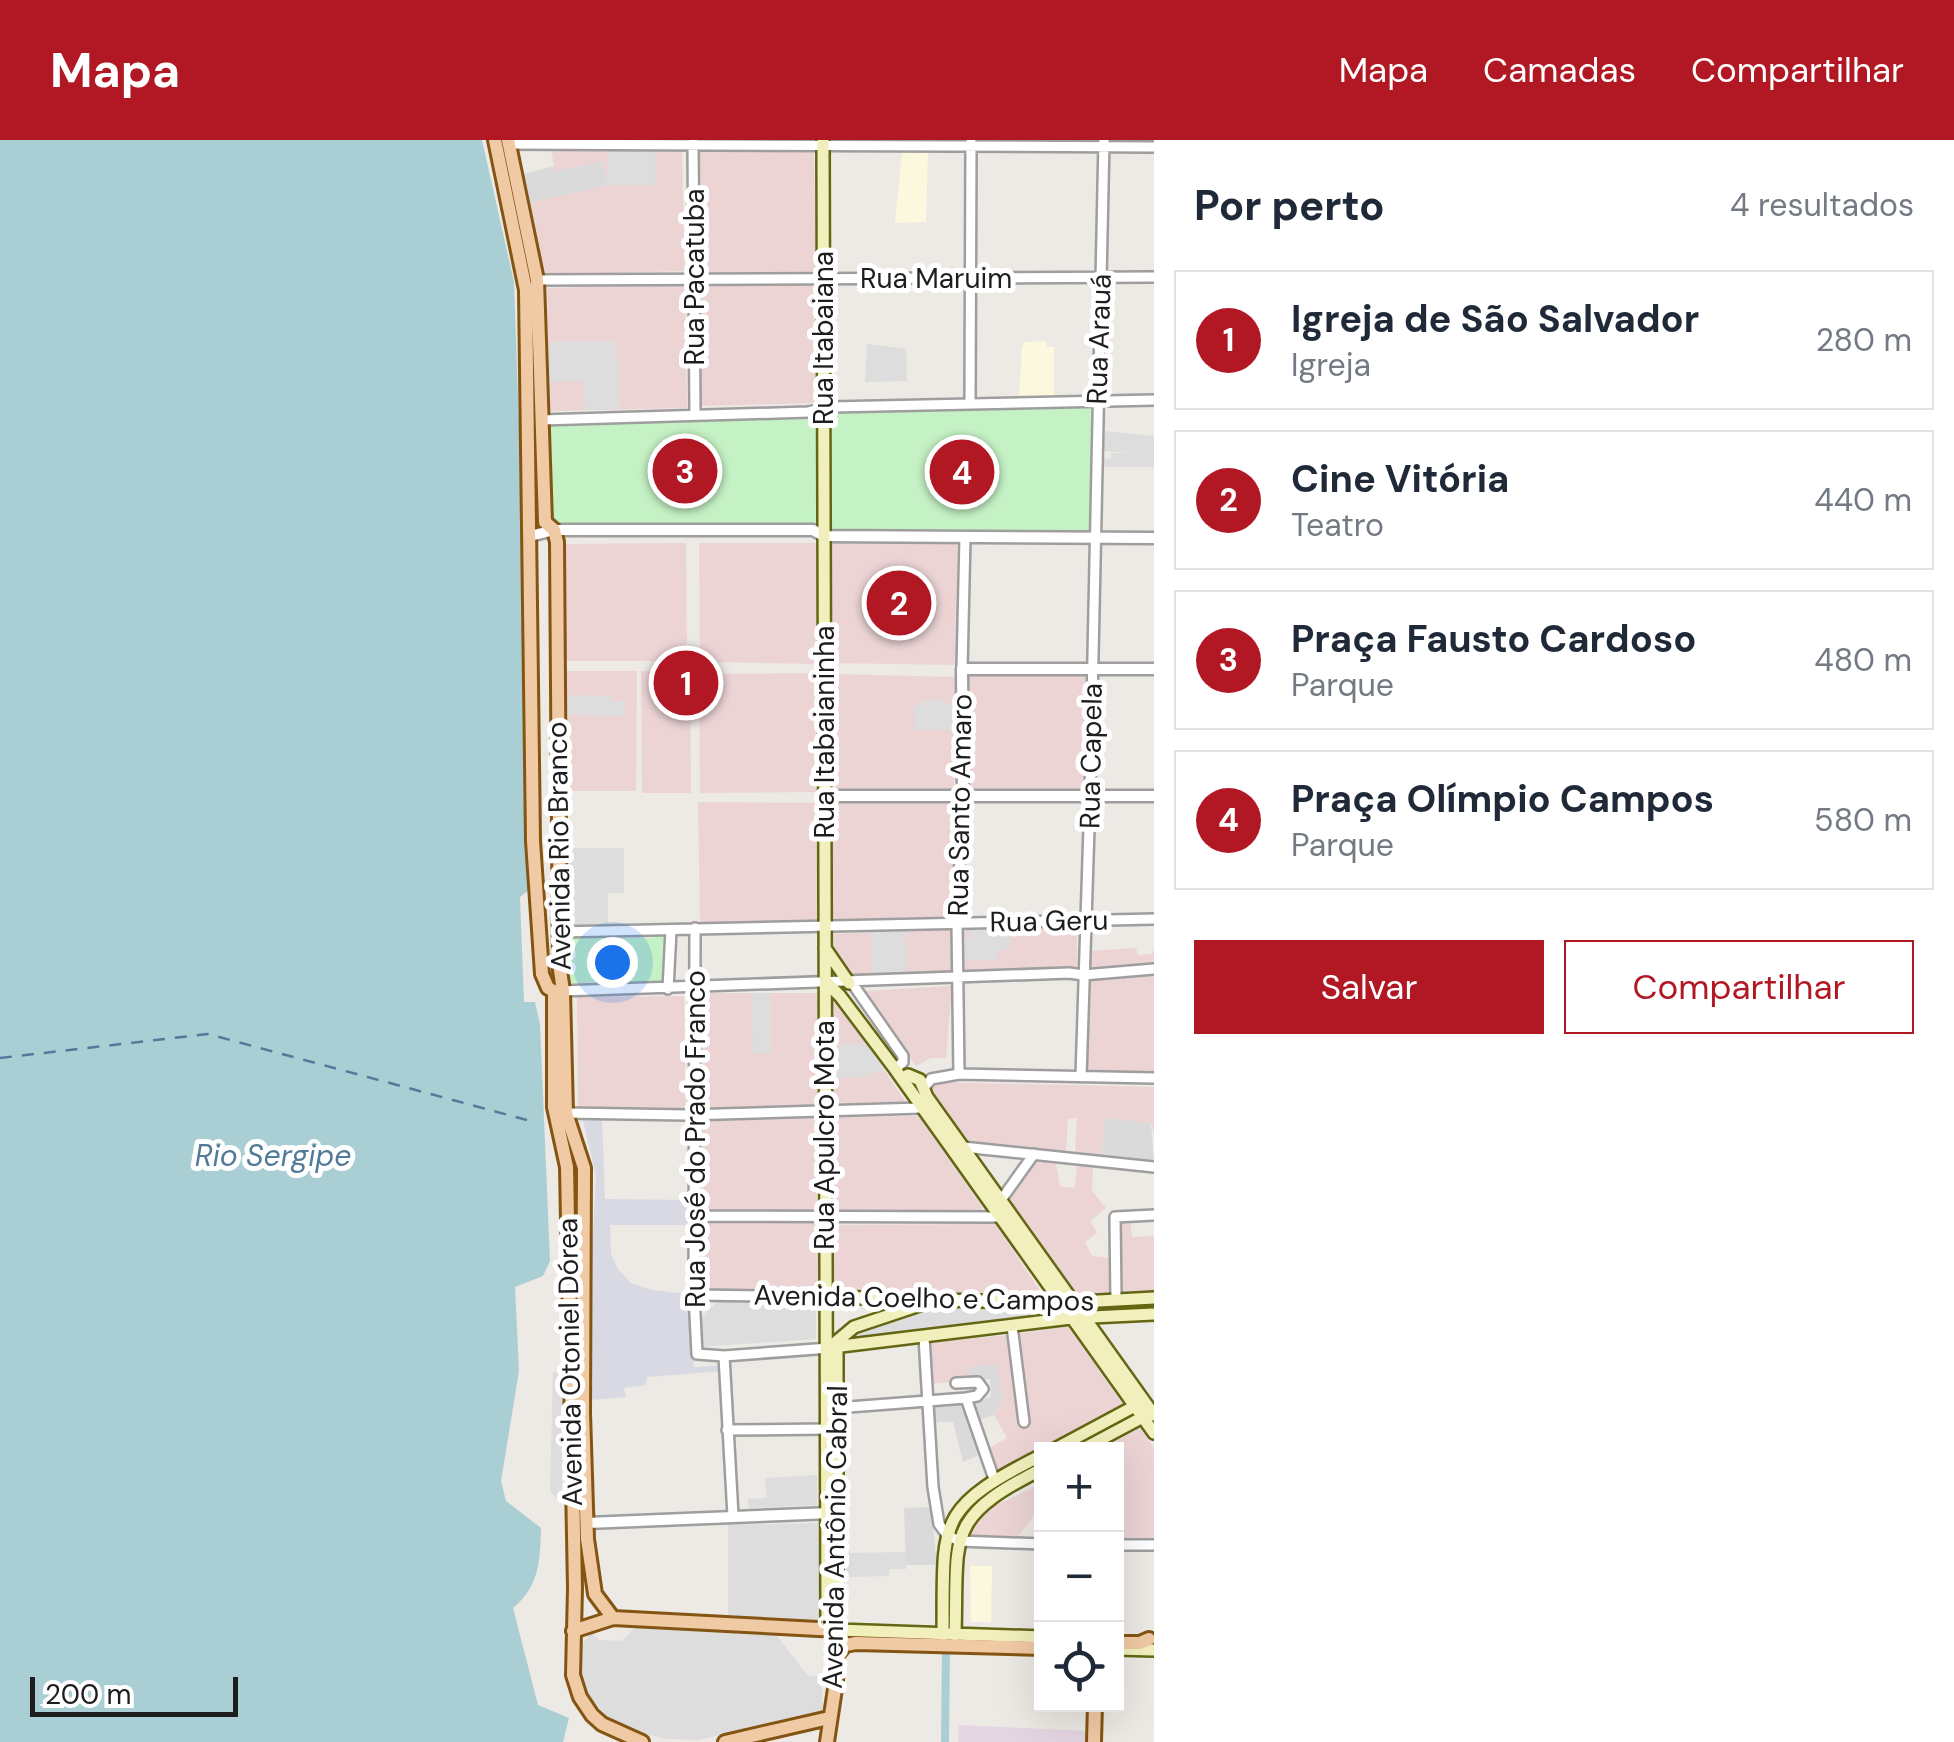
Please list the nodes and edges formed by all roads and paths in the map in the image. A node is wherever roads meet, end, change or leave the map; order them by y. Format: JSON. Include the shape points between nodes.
{"nodes":[{"id":1,"x":504,"y":141,"type":"edge"},
{"id":2,"x":694,"y":142,"type":"edge"},
{"id":3,"x":823,"y":143,"type":"edge"},
{"id":4,"x":971,"y":143,"type":"edge"},
{"id":5,"x":1104,"y":143,"type":"edge"},
{"id":6,"x":1154,"y":146,"type":"edge"},
{"id":7,"x":969,"y":277,"type":"junction"},
{"id":8,"x":1154,"y":277,"type":"edge"},
{"id":9,"x":694,"y":278,"type":"junction"},
{"id":10,"x":1101,"y":278,"type":"junction"},
{"id":11,"x":822,"y":279,"type":"junction"},
{"id":12,"x":537,"y":280,"type":"junction"},
{"id":13,"x":1097,"y":400,"type":"junction"},
{"id":14,"x":1154,"y":400,"type":"edge"},
{"id":15,"x":970,"y":404,"type":"junction"},
{"id":16,"x":822,"y":410,"type":"junction"},
{"id":17,"x":695,"y":415,"type":"junction"},
{"id":18,"x":541,"y":420,"type":"junction"},
{"id":19,"x":554,"y":530,"type":"junction"},
{"id":20,"x":530,"y":536,"type":"junction"},
{"id":21,"x":824,"y":536,"type":"junction"},
{"id":22,"x":965,"y":537,"type":"junction"},
{"id":23,"x":1095,"y":538,"type":"junction"},
{"id":24,"x":1154,"y":538,"type":"edge"},
{"id":25,"x":962,"y":669,"type":"junction"},
{"id":26,"x":1093,"y":669,"type":"junction"},
{"id":27,"x":1154,"y":669,"type":"edge"},
{"id":28,"x":825,"y":796,"type":"junction"},
{"id":29,"x":963,"y":796,"type":"junction"},
{"id":30,"x":1090,"y":796,"type":"junction"},
{"id":31,"x":1154,"y":796,"type":"edge"},
{"id":32,"x":1154,"y":918,"type":"edge"},
{"id":33,"x":1086,"y":920,"type":"junction"},
{"id":34,"x":958,"y":922,"type":"junction"},
{"id":35,"x":824,"y":927,"type":"junction"},
{"id":36,"x":695,"y":928,"type":"junction"},
{"id":37,"x":671,"y":930,"type":"junction"},
{"id":38,"x":559,"y":932,"type":"junction"},
{"id":39,"x":825,"y":948,"type":"junction"},
{"id":40,"x":1154,"y":968,"type":"edge"},
{"id":41,"x":1083,"y":975,"type":"junction"},
{"id":42,"x":958,"y":979,"type":"junction"},
{"id":43,"x":826,"y":982,"type":"junction"},
{"id":44,"x":850,"y":983,"type":"junction"},
{"id":45,"x":694,"y":988,"type":"junction"},
{"id":46,"x":668,"y":989,"type":"junction"},
{"id":47,"x":558,"y":991,"type":"junction"},
{"id":48,"x":898,"y":1074,"type":"junction"},
{"id":49,"x":960,"y":1074,"type":"junction"},
{"id":50,"x":1081,"y":1077,"type":"junction"},
{"id":51,"x":1154,"y":1078,"type":"edge"},
{"id":52,"x":927,"y":1083,"type":"junction"},
{"id":53,"x":922,"y":1108,"type":"junction"},
{"id":54,"x":823,"y":1112,"type":"junction"},
{"id":55,"x":566,"y":1113,"type":"junction"},
{"id":56,"x":693,"y":1115,"type":"junction"},
{"id":57,"x":962,"y":1147,"type":"junction"},
{"id":58,"x":1034,"y":1154,"type":"junction"},
{"id":59,"x":1154,"y":1167,"type":"edge"},
{"id":60,"x":1001,"y":1200,"type":"junction"},
{"id":61,"x":1154,"y":1215,"type":"edge"},
{"id":62,"x":694,"y":1216,"type":"junction"},
{"id":63,"x":824,"y":1216,"type":"junction"},
{"id":64,"x":998,"y":1217,"type":"junction"},
{"id":65,"x":694,"y":1295,"type":"junction"},
{"id":66,"x":826,"y":1297,"type":"junction"},
{"id":67,"x":1154,"y":1298,"type":"edge"},
{"id":68,"x":937,"y":1300,"type":"junction"},
{"id":69,"x":1116,"y":1300,"type":"junction"},
{"id":70,"x":1069,"y":1303,"type":"junction"},
{"id":71,"x":1154,"y":1314,"type":"edge"},
{"id":72,"x":1086,"y":1317,"type":"junction"},
{"id":73,"x":1072,"y":1318,"type":"junction"},
{"id":74,"x":1012,"y":1326,"type":"junction"},
{"id":75,"x":924,"y":1337,"type":"junction"},
{"id":76,"x":833,"y":1348,"type":"junction"},
{"id":77,"x":724,"y":1356,"type":"junction"},
{"id":78,"x":956,"y":1382,"type":"dead end"},
{"id":79,"x":966,"y":1398,"type":"junction"},
{"id":80,"x":929,"y":1402,"type":"junction"},
{"id":81,"x":836,"y":1408,"type":"junction"},
{"id":82,"x":1147,"y":1409,"type":"edge"},
{"id":83,"x":1024,"y":1422,"type":"dead end"},
{"id":84,"x":828,"y":1429,"type":"junction"},
{"id":85,"x":727,"y":1430,"type":"junction"},
{"id":86,"x":1154,"y":1432,"type":"edge"},
{"id":87,"x":1071,"y":1442,"type":"edge"},
{"id":88,"x":1093,"y":1442,"type":"edge"},
{"id":89,"x":1034,"y":1459,"type":"edge"},
{"id":90,"x":1034,"y":1474,"type":"edge"},
{"id":91,"x":994,"y":1479,"type":"junction"},
{"id":92,"x":832,"y":1513,"type":"junction"},
{"id":93,"x":733,"y":1516,"type":"junction"},
{"id":94,"x":587,"y":1523,"type":"junction"},
{"id":95,"x":953,"y":1538,"type":"junction"},
{"id":96,"x":1034,"y":1543,"type":"edge"},
{"id":97,"x":1124,"y":1545,"type":"edge"},
{"id":98,"x":1154,"y":1545,"type":"edge"},
{"id":99,"x":612,"y":1618,"type":"junction"},
{"id":100,"x":832,"y":1630,"type":"junction"},
{"id":101,"x":573,"y":1631,"type":"junction"},
{"id":102,"x":1034,"y":1637,"type":"edge"},
{"id":103,"x":948,"y":1640,"type":"junction"},
{"id":104,"x":1152,"y":1643,"type":"edge"},
{"id":105,"x":1124,"y":1644,"type":"edge"},
{"id":106,"x":1034,"y":1647,"type":"edge"},
{"id":107,"x":836,"y":1656,"type":"junction"},
{"id":108,"x":1095,"y":1712,"type":"edge"},
{"id":109,"x":830,"y":1718,"type":"junction"},
{"id":110,"x":827,"y":1738,"type":"edge"},
{"id":111,"x":630,"y":1739,"type":"edge"},
{"id":112,"x":642,"y":1742,"type":"edge"},
{"id":113,"x":726,"y":1742,"type":"edge"},
{"id":114,"x":1094,"y":1742,"type":"edge"}],
"edges":[{"from":1,"to":2,"type":"street"},
{"from":1,"to":12,"type":"main road","name":"Avenida Rio Branco"},
{"from":1,"to":20,"type":"main road","name":"Avenida Rio Branco","via":[[526,290]]},
{"from":2,"to":3,"type":"street"},
{"from":2,"to":9,"type":"street","name":"Rua Pacatuba"},
{"from":3,"to":4,"type":"street"},
{"from":3,"to":11,"type":"main road","name":"Rua Itabaiana"},
{"from":4,"to":5,"type":"street"},
{"from":4,"to":7,"type":"street"},
{"from":5,"to":6,"type":"street"},
{"from":5,"to":10,"type":"street","name":"Rua Arauá"},
{"from":7,"to":10,"type":"street","name":"Rua Maruim"},
{"from":7,"to":11,"type":"street","name":"Rua Maruim"},
{"from":7,"to":15,"type":"street"},
{"from":8,"to":10,"type":"street","name":"Rua Maruim"},
{"from":9,"to":11,"type":"street","name":"Rua Maruim"},
{"from":9,"to":12,"type":"street","name":"Rua Maruim"},
{"from":9,"to":17,"type":"street","name":"Rua Pacatuba"},
{"from":10,"to":13,"type":"street","name":"Rua Arauá"},
{"from":11,"to":16,"type":"main road","name":"Rua Itabaiana"},
{"from":12,"to":18,"type":"main road","name":"Avenida Rio Branco"},
{"from":13,"to":14,"type":"street"},
{"from":13,"to":15,"type":"street"},
{"from":13,"to":23,"type":"street","name":"Rua Arauá"},
{"from":15,"to":16,"type":"street"},
{"from":16,"to":17,"type":"street"},
{"from":16,"to":21,"type":"main road","name":"Rua Itabaiana"},
{"from":17,"to":18,"type":"street"},
{"from":18,"to":19,"type":"main road","name":"Avenida Rio Branco","via":[[545,522]]},
{"from":19,"to":20,"type":"street"},
{"from":19,"to":21,"type":"street","via":[[813,530]]},
{"from":19,"to":38,"type":"main road","name":"Avenida Rio Branco"},
{"from":20,"to":47,"type":"main road","name":"Avenida Rio Branco","via":[[534,880],[542,974],[548,988]]},
{"from":21,"to":22,"type":"street"},
{"from":21,"to":28,"type":"main road","name":"Rua Itabaianinha"},
{"from":22,"to":23,"type":"street"},
{"from":22,"to":25,"type":"street","name":"Rua Santo Amaro"},
{"from":23,"to":24,"type":"street"},
{"from":23,"to":26,"type":"street","name":"Rua Capela"},
{"from":25,"to":26,"type":"street"},
{"from":25,"to":29,"type":"street","name":"Rua Santo Amaro"},
{"from":26,"to":27,"type":"street"},
{"from":26,"to":30,"type":"street","name":"Rua Capela"},
{"from":28,"to":29,"type":"street"},
{"from":28,"to":35,"type":"main road","name":"Rua Itabaianinha"},
{"from":29,"to":30,"type":"street"},
{"from":29,"to":34,"type":"street","name":"Rua Santo Amaro"},
{"from":30,"to":31,"type":"street"},
{"from":30,"to":33,"type":"street","name":"Rua Capela"},
{"from":32,"to":33,"type":"street","name":"Rua Geru"},
{"from":33,"to":34,"type":"street","name":"Rua Geru"},
{"from":33,"to":41,"type":"street","name":"Rua Capela"},
{"from":34,"to":35,"type":"street","name":"Rua Geru"},
{"from":34,"to":42,"type":"street","name":"Rua Santo Amaro"},
{"from":35,"to":36,"type":"street","name":"Rua Geru"},
{"from":35,"to":39,"type":"main road","name":"Rua Itabaianinha"},
{"from":36,"to":37,"type":"street","name":"Rua Geru"},
{"from":36,"to":45,"type":"street","name":"Rua José do Prado Franco"},
{"from":37,"to":38,"type":"street","name":"Rua Geru"},
{"from":37,"to":46,"type":"street"},
{"from":38,"to":47,"type":"main road","name":"Avenida Rio Branco"},
{"from":39,"to":43,"type":"main road","name":"Rua Apulcro Mota"},
{"from":39,"to":44,"type":"main road"},
{"from":40,"to":41,"type":"street"},
{"from":41,"to":42,"type":"street"},
{"from":41,"to":50,"type":"street","name":"Rua Capela"},
{"from":42,"to":44,"type":"street"},
{"from":42,"to":49,"type":"street","name":"Rua Santo Amaro"},
{"from":43,"to":44,"type":"street"},
{"from":43,"to":45,"type":"street"},
{"from":43,"to":48,"type":"main road"},
{"from":43,"to":54,"type":"main road","name":"Rua Apulcro Mota"},
{"from":44,"to":48,"type":"street","via":[[903,1056]]},
{"from":45,"to":46,"type":"street"},
{"from":45,"to":56,"type":"street","name":"Rua José do Prado Franco"},
{"from":46,"to":47,"type":"street"},
{"from":47,"to":55,"type":"main road","name":"Avenida Otoniel Dórea"},
{"from":47,"to":101,"type":"main road","name":"Avenida Otoniel Dórea","via":[[554,1107],[567,1177]]},
{"from":48,"to":52,"type":"main road"},
{"from":48,"to":53,"type":"main road"},
{"from":49,"to":50,"type":"street"},
{"from":49,"to":52,"type":"street"},
{"from":50,"to":51,"type":"street"},
{"from":52,"to":57,"type":"main road"},
{"from":53,"to":54,"type":"street"},
{"from":53,"to":64,"type":"main road"},
{"from":54,"to":56,"type":"street"},
{"from":54,"to":63,"type":"main road","name":"Rua Apulcro Mota"},
{"from":55,"to":56,"type":"street"},
{"from":55,"to":94,"type":"main road","name":"Avenida Otoniel Dórea","via":[[584,1168]]},
{"from":56,"to":62,"type":"street","name":"Rua José do Prado Franco"},
{"from":57,"to":58,"type":"street"},
{"from":57,"to":60,"type":"main road"},
{"from":58,"to":59,"type":"street"},
{"from":58,"to":60,"type":"street"},
{"from":60,"to":70,"type":"main road"},
{"from":61,"to":69,"type":"street","via":[[1114,1217]]},
{"from":62,"to":63,"type":"street"},
{"from":62,"to":65,"type":"street","name":"Rua José do Prado Franco"},
{"from":63,"to":64,"type":"street"},
{"from":63,"to":66,"type":"main road","name":"Rua Apulcro Mota"},
{"from":64,"to":70,"type":"main road"},
{"from":65,"to":66,"type":"street","name":"Avenida Coelho e Campos"},
{"from":65,"to":77,"type":"street","name":"Rua José do Prado Franco","via":[[696,1350]]},
{"from":66,"to":68,"type":"main road","name":"Avenida Coelho e Campos"},
{"from":66,"to":76,"type":"main road","name":"Rua Apulcro Mota"},
{"from":67,"to":69,"type":"main road","name":"Avenida Coelho e Campos"},
{"from":68,"to":70,"type":"main road","name":"Avenida Coelho e Campos"},
{"from":68,"to":76,"type":"main road","via":[[854,1327]]},
{"from":69,"to":70,"type":"main road","name":"Avenida Coelho e Campos"},
{"from":70,"to":72,"type":"main road"},
{"from":70,"to":73,"type":"main road"},
{"from":71,"to":72,"type":"main road","name":"Avenida Coelho e Campos"},
{"from":72,"to":73,"type":"main road","name":"Avenida Coelho e Campos"},
{"from":72,"to":82,"type":"main road"},
{"from":73,"to":74,"type":"main road","name":"Avenida Coelho e Campos"},
{"from":73,"to":82,"type":"main road"},
{"from":74,"to":75,"type":"main road","name":"Avenida Coelho e Campos"},
{"from":74,"to":83,"type":"street"},
{"from":75,"to":76,"type":"main road","name":"Avenida Coelho e Campos"},
{"from":75,"to":80,"type":"street"},
{"from":76,"to":77,"type":"street"},
{"from":76,"to":81,"type":"main road","name":"Avenida Antônio Cabral"},
{"from":76,"to":84,"type":"main road","name":"Avenida Antônio Cabral"},
{"from":77,"to":85,"type":"street"},
{"from":78,"to":79,"type":"street","via":[[981,1383],[980,1394]]},
{"from":79,"to":80,"type":"street"},
{"from":79,"to":91,"type":"street"},
{"from":80,"to":81,"type":"street"},
{"from":80,"to":95,"type":"street","via":[[934,1505],[939,1524]]},
{"from":81,"to":92,"type":"main road","name":"Avenida Antônio Cabral"},
{"from":82,"to":86,"type":"main road"},
{"from":82,"to":87,"type":"main road"},
{"from":82,"to":88,"type":"main road"},
{"from":84,"to":85,"type":"street"},
{"from":84,"to":92,"type":"main road","name":"Avenida Antônio Cabral"},
{"from":85,"to":93,"type":"street"},
{"from":89,"to":91,"type":"main road"},
{"from":90,"to":95,"type":"main road","via":[[981,1505]]},
{"from":91,"to":95,"type":"main road","via":[[962,1504]]},
{"from":92,"to":93,"type":"street"},
{"from":92,"to":100,"type":"main road","name":"Avenida Antônio Cabral"},
{"from":93,"to":94,"type":"street"},
{"from":94,"to":99,"type":"main road","name":"Avenida Otoniel Dórea","via":[[594,1594]]},
{"from":95,"to":96,"type":"street"},
{"from":95,"to":103,"type":"main road"},
{"from":97,"to":98,"type":"street"},
{"from":99,"to":100,"type":"main road"},
{"from":99,"to":101,"type":"main road"},
{"from":100,"to":103,"type":"main road"},
{"from":100,"to":107,"type":"main road","name":"Avenida Antônio Cabral"},
{"from":100,"to":109,"type":"main road","name":"Avenida Antônio Cabral"},
{"from":101,"to":111,"type":"main road","name":"Avenida Otoniel Dórea","via":[[576,1689],[586,1709]]},
{"from":102,"to":103,"type":"main road"},
{"from":103,"to":106,"type":"main road"},
{"from":103,"to":107,"type":"main road","via":[[852,1644]]},
{"from":104,"to":105,"type":"main road"},
{"from":107,"to":109,"type":"main road","name":"Avenida Antônio Cabral"},
{"from":108,"to":114,"type":"main road"},
{"from":109,"to":110,"type":"main road"},
{"from":109,"to":113,"type":"main road"},
{"from":111,"to":112,"type":"main road"}]}
